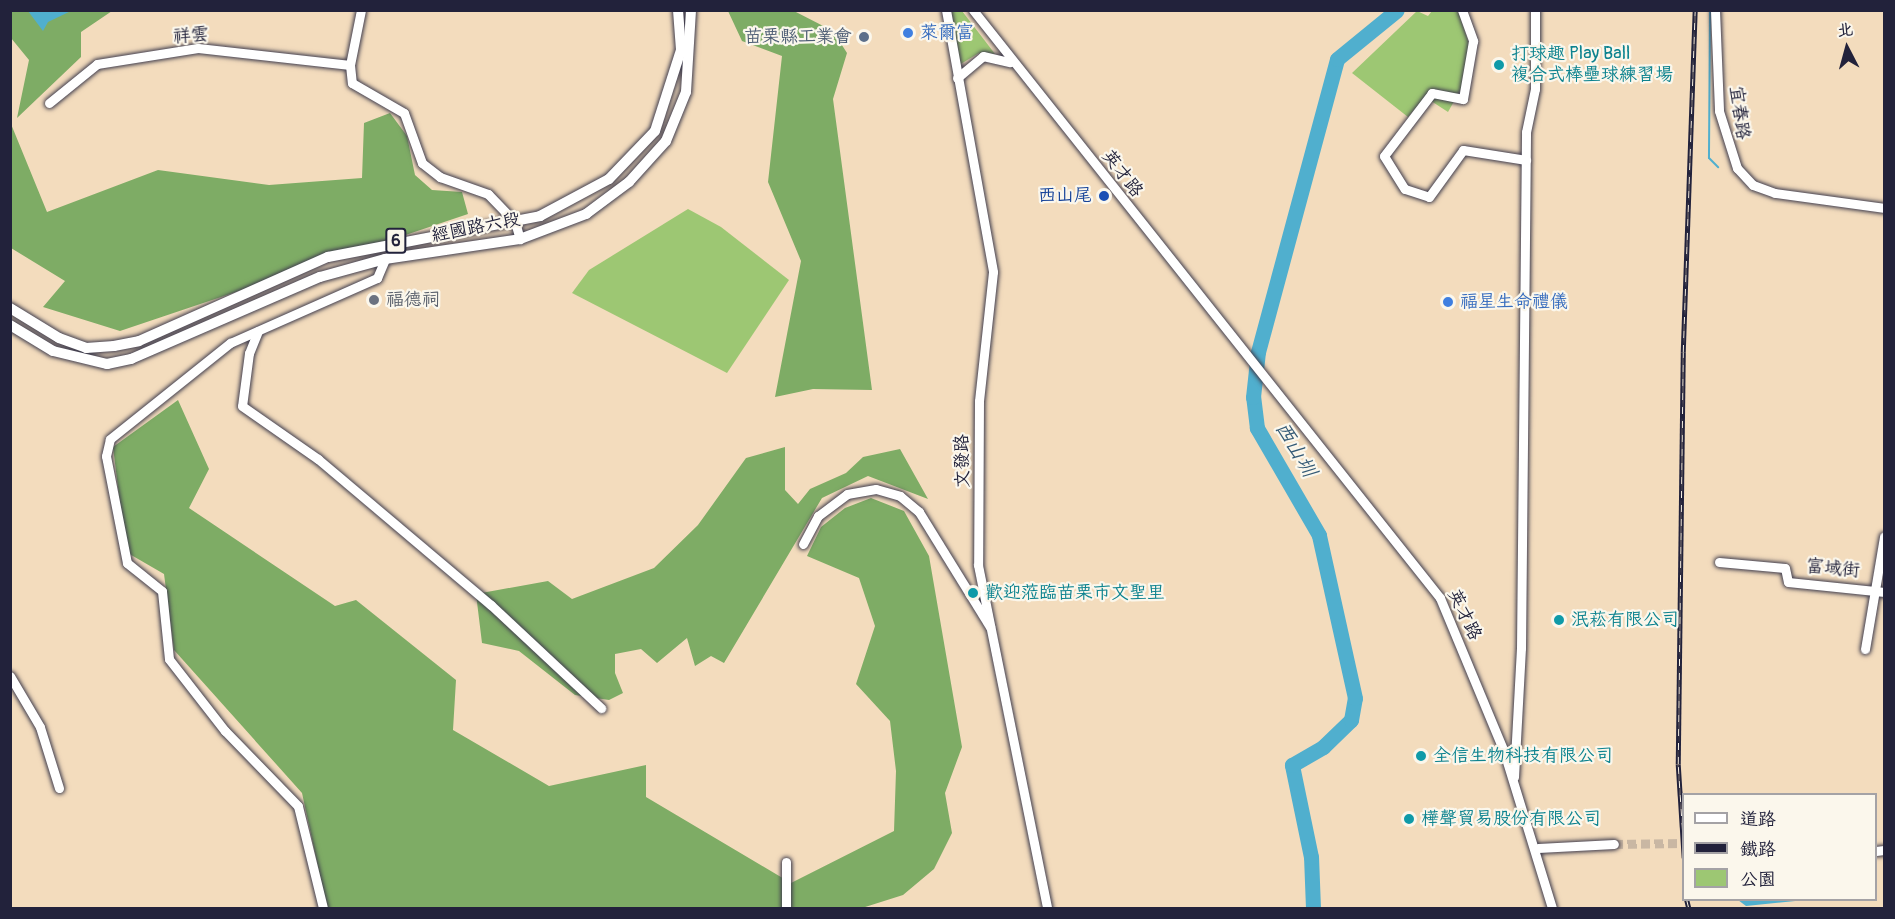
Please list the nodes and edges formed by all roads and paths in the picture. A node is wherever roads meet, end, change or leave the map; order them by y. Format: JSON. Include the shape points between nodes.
{"nodes":[{"id":1,"x":361,"y":10,"type":"edge"},
{"id":2,"x":678,"y":10,"type":"edge"},
{"id":3,"x":691,"y":10,"type":"edge"},
{"id":4,"x":946,"y":10,"type":"edge"},
{"id":5,"x":973,"y":10,"type":"edge"},
{"id":6,"x":1462,"y":10,"type":"edge"},
{"id":7,"x":1535,"y":10,"type":"edge"},
{"id":8,"x":1715,"y":10,"type":"edge"},
{"id":9,"x":1010,"y":62,"type":"junction"},
{"id":10,"x":350,"y":65,"type":"junction"},
{"id":11,"x":957,"y":78,"type":"junction"},
{"id":12,"x":49,"y":104,"type":"dead end"},
{"id":13,"x":1526,"y":160,"type":"junction"},
{"id":14,"x":1884,"y":207,"type":"edge"},
{"id":15,"x":515,"y":222,"type":"junction"},
{"id":16,"x":520,"y":239,"type":"junction"},
{"id":17,"x":383,"y":244,"type":"junction"},
{"id":18,"x":386,"y":259,"type":"junction"},
{"id":19,"x":10,"y":309,"type":"edge"},
{"id":20,"x":10,"y":325,"type":"edge"},
{"id":21,"x":259,"y":329,"type":"junction"},
{"id":22,"x":1884,"y":537,"type":"edge"},
{"id":23,"x":803,"y":544,"type":"dead end"},
{"id":24,"x":1719,"y":562,"type":"dead end"},
{"id":25,"x":1880,"y":591,"type":"edge"},
{"id":26,"x":993,"y":632,"type":"junction"},
{"id":27,"x":1865,"y":649,"type":"dead end"},
{"id":28,"x":10,"y":676,"type":"edge"},
{"id":29,"x":601,"y":708,"type":"dead end"},
{"id":30,"x":1513,"y":780,"type":"junction"},
{"id":31,"x":58,"y":788,"type":"dead end"},
{"id":32,"x":1614,"y":844,"type":"tunnel mouth"},
{"id":33,"x":1538,"y":848,"type":"junction"},
{"id":34,"x":786,"y":862,"type":"dead end"},
{"id":35,"x":323,"y":909,"type":"edge"},
{"id":36,"x":786,"y":909,"type":"edge"},
{"id":37,"x":1047,"y":909,"type":"edge"},
{"id":38,"x":1552,"y":909,"type":"edge"}],
"edges":[{"from":1,"to":10,"type":"street"},
{"from":2,"to":15,"type":"main road","name":"經國路六段","number":"6","via":[[681,50],[655,131],[609,179],[540,216]]},
{"from":3,"to":16,"type":"main road","name":"經國路六段","number":"6","via":[[686,92],[654,158],[585,214]]},
{"from":4,"to":11,"type":"street","name":"文發路"},
{"from":5,"to":9,"type":"street","name":"英才路"},
{"from":6,"to":13,"type":"street","via":[[1473,41],[1463,99],[1432,93],[1384,156],[1405,189],[1429,197],[1463,150]]},
{"from":7,"to":13,"type":"street","via":[[1535,89]]},
{"from":8,"to":14,"type":"street","name":"宜春路","via":[[1719,111],[1737,168],[1753,185],[1775,193]]},
{"from":9,"to":11,"type":"street","via":[[983,56]]},
{"from":9,"to":30,"type":"street","name":"英才路","via":[[1440,598]]},
{"from":10,"to":12,"type":"street","name":"祥雲","via":[[198,48],[97,64]]},
{"from":10,"to":15,"type":"street","via":[[352,83],[409,120],[416,154],[430,172],[477,186]]},
{"from":11,"to":26,"type":"street","name":"文發路","via":[[993,272],[980,401],[978,565]]},
{"from":13,"to":30,"type":"street","via":[[1521,659]]},
{"from":15,"to":16,"type":"street"},
{"from":15,"to":17,"type":"main road","name":"經國路六段","number":"6"},
{"from":16,"to":18,"type":"main road","name":"經國路六段","number":"6"},
{"from":17,"to":18,"type":"main road"},
{"from":17,"to":19,"type":"main road","name":"經國路六段","number":"6","via":[[328,257],[139,340],[114,346],[86,348],[59,338]]},
{"from":18,"to":20,"type":"main road","name":"經國路六段","number":"6","via":[[320,277],[131,359],[107,364],[53,351]]},
{"from":18,"to":21,"type":"street","via":[[377,278]]},
{"from":21,"to":29,"type":"street","via":[[249,353],[242,406],[318,459],[491,605]]},
{"from":21,"to":35,"type":"street","via":[[230,343],[110,439],[106,473],[127,563],[162,591],[169,659],[225,731],[298,806]]},
{"from":22,"to":25,"type":"street"},
{"from":23,"to":26,"type":"street","via":[[818,516],[847,494],[876,489],[900,496],[919,512]]},
{"from":24,"to":25,"type":"street","name":"富域街","via":[[1785,568],[1788,582]]},
{"from":25,"to":27,"type":"street"},
{"from":26,"to":37,"type":"street","name":"文發路","via":[[1022,805]]},
{"from":28,"to":31,"type":"street","via":[[40,727]]},
{"from":30,"to":33,"type":"street","name":"英才路"},
{"from":32,"to":33,"type":"street"},
{"from":33,"to":38,"type":"street","name":"英才路"},
{"from":34,"to":36,"type":"street"}]}
